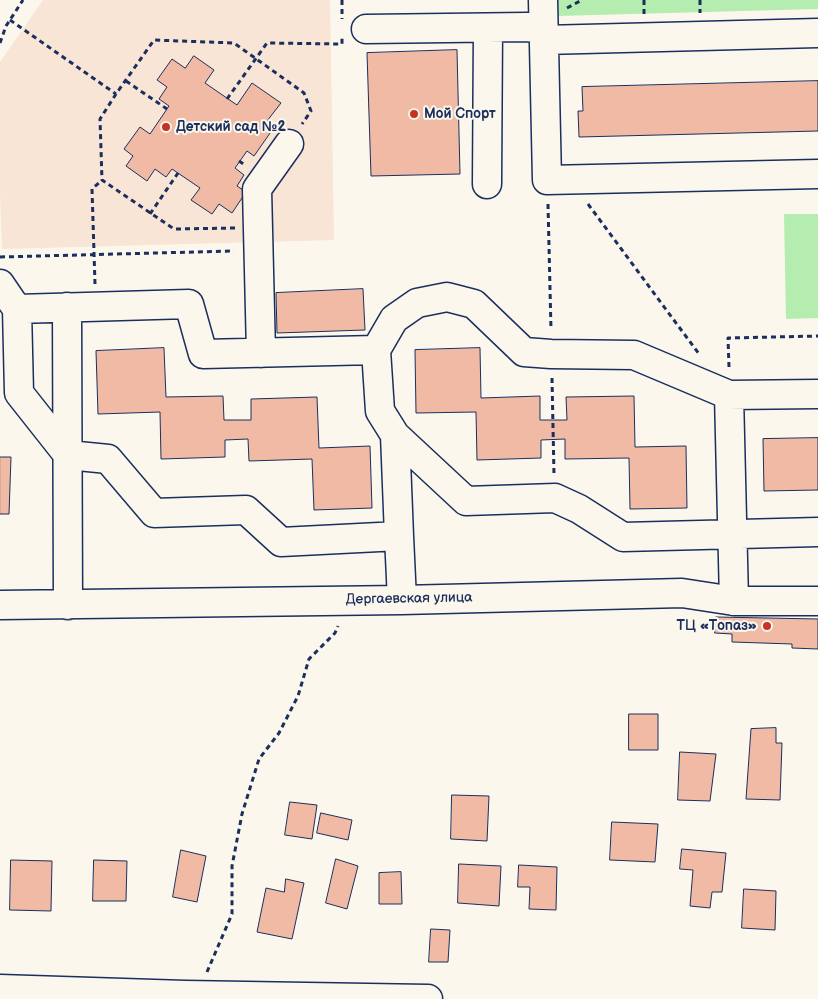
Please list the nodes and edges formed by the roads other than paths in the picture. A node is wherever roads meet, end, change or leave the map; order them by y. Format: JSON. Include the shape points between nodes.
{"nodes":[{"id":1,"x":543,"y":0,"type":"edge"},
{"id":2,"x":488,"y":28,"type":"junction"},
{"id":3,"x":350,"y":30,"type":"road end"},
{"id":4,"x":818,"y":33,"type":"edge"},
{"id":5,"x":544,"y":34,"type":"junction"},
{"id":6,"x":289,"y":144,"type":"road end"},
{"id":7,"x":818,"y":174,"type":"edge"},
{"id":8,"x":487,"y":184,"type":"dead end"},
{"id":9,"x":0,"y":284,"type":"edge"},
{"id":10,"x":67,"y":307,"type":"junction"},
{"id":11,"x":17,"y":309,"type":"junction"},
{"id":12,"x":376,"y":350,"type":"junction"},
{"id":13,"x":261,"y":353,"type":"junction"},
{"id":14,"x":818,"y":394,"type":"edge"},
{"id":15,"x":729,"y":396,"type":"junction"},
{"id":16,"x":395,"y":435,"type":"junction"},
{"id":17,"x":68,"y":455,"type":"junction"},
{"id":18,"x":818,"y":532,"type":"edge"},
{"id":19,"x":732,"y":534,"type":"junction"},
{"id":20,"x":399,"y":536,"type":"junction"},
{"id":21,"x":402,"y":600,"type":"junction"},
{"id":22,"x":734,"y":601,"type":"junction"},
{"id":23,"x":818,"y":601,"type":"edge"},
{"id":24,"x":0,"y":605,"type":"edge"},
{"id":25,"x":68,"y":605,"type":"junction"},
{"id":26,"x":0,"y":989,"type":"edge"},
{"id":27,"x":185,"y":997,"type":"edge"},
{"id":28,"x":428,"y":999,"type":"edge"}],
"edges":[{"from":1,"to":5,"type":"street"},
{"from":2,"to":3,"type":"street"},
{"from":2,"to":5,"type":"street","via":[[527,27]]},
{"from":2,"to":8,"type":"street"},
{"from":4,"to":5,"type":"street"},
{"from":5,"to":7,"type":"street","via":[[548,180]]},
{"from":6,"to":13,"type":"street","via":[[257,189]]},
{"from":9,"to":11,"type":"street"},
{"from":10,"to":11,"type":"street"},
{"from":10,"to":13,"type":"street","via":[[189,304],[204,354]]},
{"from":10,"to":17,"type":"street"},
{"from":11,"to":17,"type":"street","via":[[19,393]]},
{"from":12,"to":13,"type":"street"},
{"from":12,"to":15,"type":"street","via":[[394,320],[418,303],[447,297],[474,304],[524,352],[634,355]]},
{"from":12,"to":16,"type":"street","via":[[380,411]]},
{"from":14,"to":15,"type":"street"},
{"from":15,"to":19,"type":"street"},
{"from":16,"to":19,"type":"street","via":[[466,501],[555,498],[623,537]]},
{"from":16,"to":20,"type":"street"},
{"from":17,"to":20,"type":"street","via":[[108,459],[154,512],[246,510],[281,542]]},
{"from":17,"to":25,"type":"street"},
{"from":18,"to":19,"type":"street"},
{"from":19,"to":22,"type":"street"},
{"from":20,"to":21,"type":"street"},
{"from":21,"to":22,"type":"street","name":"Дергаевская улица","via":[[682,593]]},
{"from":21,"to":25,"type":"street","name":"Дергаевская улица"},
{"from":22,"to":23,"type":"street","name":"Дергаевская улица"},
{"from":24,"to":25,"type":"street","name":"Дергаевская улица"},
{"from":26,"to":27,"type":"street"},
{"from":27,"to":28,"type":"street"}]}
